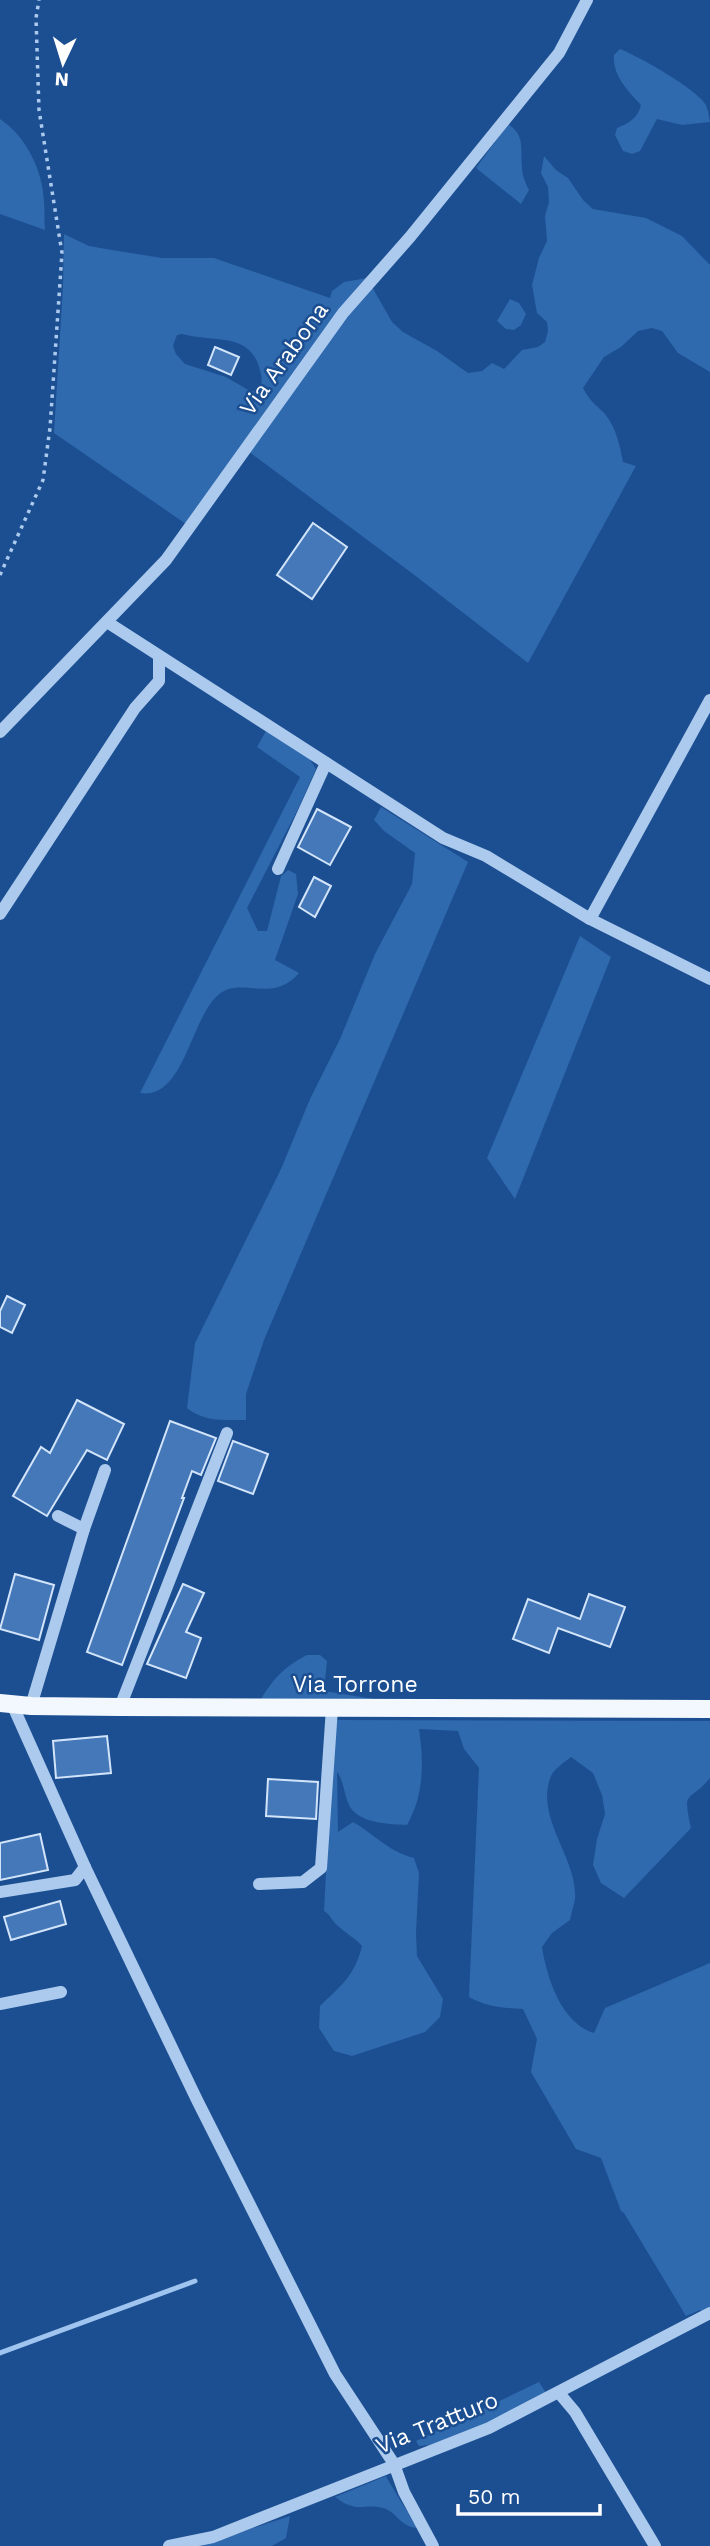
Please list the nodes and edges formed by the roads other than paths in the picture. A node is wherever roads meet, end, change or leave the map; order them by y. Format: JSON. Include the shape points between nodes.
{"nodes":[{"id":1,"x":587,"y":0,"type":"edge"},
{"id":2,"x":107,"y":622,"type":"junction"},
{"id":3,"x":159,"y":656,"type":"junction"},
{"id":4,"x":710,"y":700,"type":"edge"},
{"id":5,"x":0,"y":732,"type":"edge"},
{"id":6,"x":326,"y":763,"type":"junction"},
{"id":7,"x":278,"y":869,"type":"dead end"},
{"id":8,"x":0,"y":914,"type":"edge"},
{"id":9,"x":590,"y":919,"type":"junction"},
{"id":10,"x":710,"y":979,"type":"edge"},
{"id":11,"x":227,"y":1433,"type":"dead end"},
{"id":12,"x":105,"y":1470,"type":"dead end"},
{"id":13,"x":58,"y":1516,"type":"dead end"},
{"id":14,"x":85,"y":1529,"type":"junction"},
{"id":15,"x":6,"y":1704,"type":"edge"},
{"id":16,"x":31,"y":1706,"type":"junction"},
{"id":17,"x":120,"y":1707,"type":"junction"},
{"id":18,"x":331,"y":1708,"type":"junction"},
{"id":19,"x":710,"y":1709,"type":"edge"},
{"id":20,"x":85,"y":1867,"type":"junction"},
{"id":21,"x":259,"y":1884,"type":"dead end"},
{"id":22,"x":0,"y":1892,"type":"edge"},
{"id":23,"x":61,"y":1992,"type":"dead end"},
{"id":24,"x":0,"y":2004,"type":"edge"},
{"id":25,"x":710,"y":2313,"type":"edge"},
{"id":26,"x":559,"y":2393,"type":"junction"},
{"id":27,"x":394,"y":2464,"type":"junction"},
{"id":28,"x":169,"y":2546,"type":"edge"},
{"id":29,"x":433,"y":2546,"type":"edge"},
{"id":30,"x":654,"y":2546,"type":"edge"}],
"edges":[{"from":1,"to":2,"type":"street","name":"Via Arabona","via":[[559,53],[343,313],[166,560]]},
{"from":2,"to":3,"type":"street"},
{"from":2,"to":5,"type":"street","name":"Via Arabona"},
{"from":3,"to":6,"type":"street"},
{"from":3,"to":8,"type":"street","via":[[159,681],[135,708]]},
{"from":4,"to":9,"type":"street"},
{"from":6,"to":7,"type":"street"},
{"from":6,"to":9,"type":"street","via":[[443,838],[486,856]]},
{"from":9,"to":10,"type":"street"},
{"from":11,"to":17,"type":"street"},
{"from":12,"to":14,"type":"street"},
{"from":13,"to":14,"type":"street"},
{"from":14,"to":16,"type":"street"},
{"from":15,"to":16,"type":"main road","name":"Via Torrone"},
{"from":15,"to":20,"type":"street"},
{"from":16,"to":17,"type":"main road","name":"Via Torrone"},
{"from":17,"to":18,"type":"main road","name":"Via Torrone"},
{"from":18,"to":19,"type":"main road","name":"Via Torrone"},
{"from":18,"to":21,"type":"street","via":[[321,1868],[303,1882]]},
{"from":20,"to":22,"type":"street","via":[[75,1880]]},
{"from":20,"to":27,"type":"street","via":[[335,2374]]},
{"from":23,"to":24,"type":"street"},
{"from":25,"to":26,"type":"street","name":"Via Tratturo"},
{"from":26,"to":27,"type":"street","name":"Via Tratturo","via":[[489,2428]]},
{"from":26,"to":30,"type":"street","via":[[575,2412]]},
{"from":27,"to":28,"type":"street","name":"Via Tratturo","via":[[214,2537]]},
{"from":27,"to":29,"type":"street"}]}
